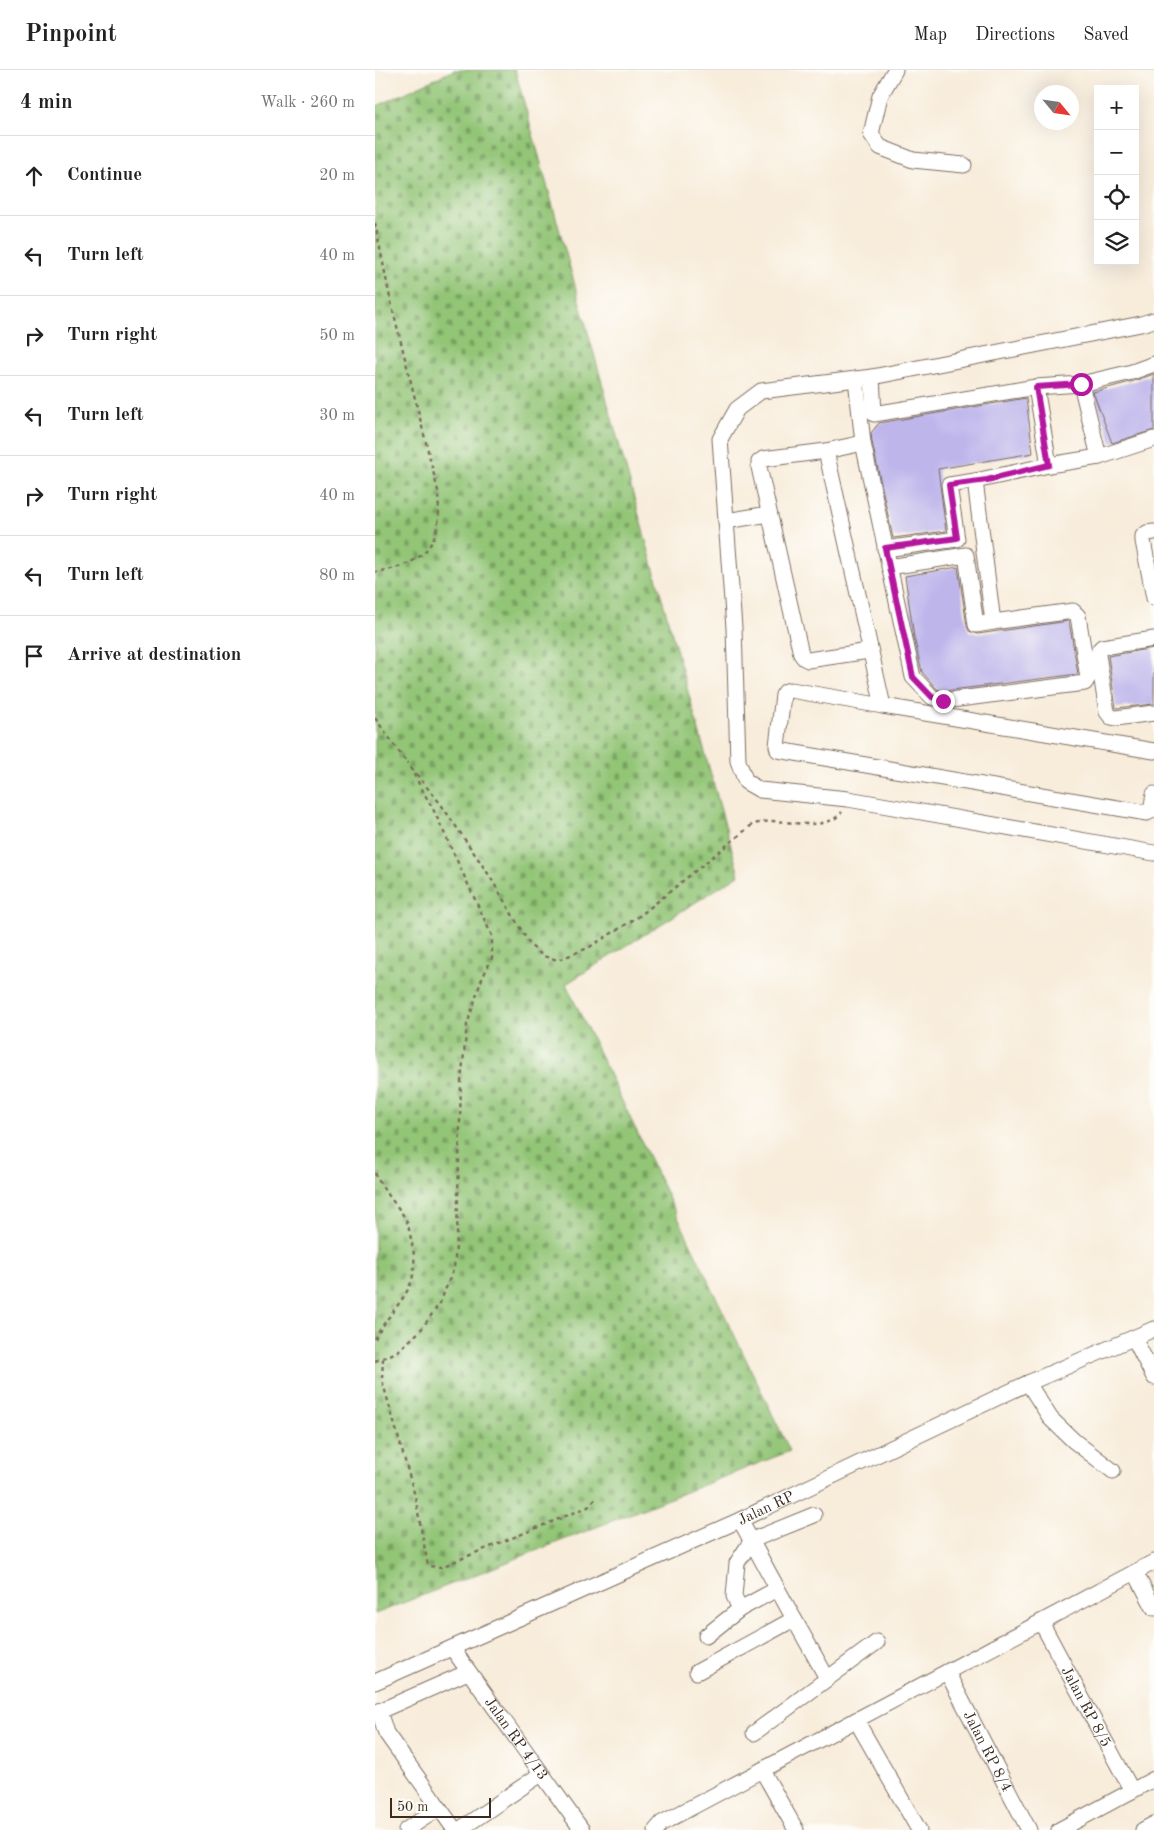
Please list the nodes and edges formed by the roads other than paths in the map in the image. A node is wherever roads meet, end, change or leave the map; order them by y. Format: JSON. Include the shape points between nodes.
{"nodes":[{"id":1,"x":895,"y":70,"type":"edge"},
{"id":2,"x":964,"y":165,"type":"dead end"},
{"id":3,"x":1154,"y":320,"type":"edge"},
{"id":4,"x":1154,"y":364,"type":"edge"},
{"id":5,"x":872,"y":377,"type":"junction"},
{"id":6,"x":856,"y":379,"type":"junction"},
{"id":7,"x":1081,"y":384,"type":"junction"},
{"id":8,"x":1036,"y":387,"type":"junction"},
{"id":9,"x":1154,"y":439,"type":"edge"},
{"id":10,"x":863,"y":443,"type":"junction"},
{"id":11,"x":826,"y":451,"type":"junction"},
{"id":12,"x":1099,"y":457,"type":"junction"},
{"id":13,"x":1049,"y":465,"type":"junction"},
{"id":14,"x":975,"y":481,"type":"junction"},
{"id":15,"x":769,"y":514,"type":"junction"},
{"id":16,"x":726,"y":521,"type":"junction"},
{"id":17,"x":1154,"y":532,"type":"edge"},
{"id":18,"x":885,"y":548,"type":"junction"},
{"id":19,"x":889,"y":567,"type":"junction"},
{"id":20,"x":1154,"y":598,"type":"edge"},
{"id":21,"x":993,"y":622,"type":"junction"},
{"id":22,"x":1154,"y":639,"type":"edge"},
{"id":23,"x":869,"y":651,"type":"junction"},
{"id":24,"x":883,"y":706,"type":"junction"},
{"id":25,"x":1154,"y":713,"type":"edge"},
{"id":26,"x":1154,"y":751,"type":"edge"},
{"id":27,"x":1154,"y":794,"type":"edge"},
{"id":28,"x":1154,"y":853,"type":"edge"},
{"id":29,"x":1154,"y":1329,"type":"edge"},
{"id":30,"x":1134,"y":1338,"type":"junction"},
{"id":31,"x":1152,"y":1368,"type":"edge"},
{"id":32,"x":1028,"y":1383,"type":"junction"},
{"id":33,"x":1113,"y":1471,"type":"dead end"},
{"id":34,"x":814,"y":1515,"type":"dead end"},
{"id":35,"x":740,"y":1520,"type":"junction"},
{"id":36,"x":752,"y":1540,"type":"junction"},
{"id":37,"x":1154,"y":1562,"type":"edge"},
{"id":38,"x":1135,"y":1572,"type":"junction"},
{"id":39,"x":777,"y":1589,"type":"junction"},
{"id":40,"x":1154,"y":1608,"type":"edge"},
{"id":41,"x":740,"y":1609,"type":"junction"},
{"id":42,"x":794,"y":1620,"type":"junction"},
{"id":43,"x":1041,"y":1622,"type":"junction"},
{"id":44,"x":706,"y":1636,"type":"dead end"},
{"id":45,"x":877,"y":1642,"type":"dead end"},
{"id":46,"x":452,"y":1648,"type":"junction"},
{"id":47,"x":468,"y":1672,"type":"junction"},
{"id":48,"x":697,"y":1672,"type":"dead end"},
{"id":49,"x":947,"y":1672,"type":"junction"},
{"id":50,"x":827,"y":1678,"type":"junction"},
{"id":51,"x":375,"y":1682,"type":"edge"},
{"id":52,"x":377,"y":1712,"type":"edge"},
{"id":53,"x":856,"y":1720,"type":"junction"},
{"id":54,"x":754,"y":1733,"type":"dead end"},
{"id":55,"x":763,"y":1770,"type":"junction"},
{"id":56,"x":541,"y":1774,"type":"junction"},
{"id":57,"x":1154,"y":1779,"type":"edge"},
{"id":58,"x":1132,"y":1791,"type":"junction"},
{"id":59,"x":439,"y":1808,"type":"junction"},
{"id":60,"x":1154,"y":1824,"type":"edge"},
{"id":61,"x":406,"y":1830,"type":"edge"},
{"id":62,"x":455,"y":1830,"type":"edge"},
{"id":63,"x":459,"y":1830,"type":"edge"},
{"id":64,"x":582,"y":1830,"type":"edge"},
{"id":65,"x":656,"y":1830,"type":"edge"},
{"id":66,"x":796,"y":1830,"type":"edge"},
{"id":67,"x":919,"y":1830,"type":"edge"},
{"id":68,"x":1029,"y":1830,"type":"edge"},
{"id":69,"x":1059,"y":1830,"type":"edge"},
{"id":70,"x":1143,"y":1830,"type":"edge"}],
"edges":[{"from":1,"to":2,"type":"street","via":[[880,96],[871,134],[880,147],[913,160]]},
{"from":3,"to":5,"type":"street"},
{"from":4,"to":7,"type":"street"},
{"from":5,"to":6,"type":"street"},
{"from":5,"to":8,"type":"street","via":[[874,414]]},
{"from":6,"to":10,"type":"street"},
{"from":6,"to":16,"type":"street","via":[[761,391],[737,409],[721,439]]},
{"from":7,"to":8,"type":"street"},
{"from":7,"to":12,"type":"street"},
{"from":8,"to":13,"type":"street"},
{"from":9,"to":12,"type":"street"},
{"from":10,"to":11,"type":"street"},
{"from":10,"to":18,"type":"street"},
{"from":11,"to":15,"type":"street","via":[[759,462]]},
{"from":11,"to":23,"type":"street"},
{"from":12,"to":13,"type":"street"},
{"from":13,"to":14,"type":"street"},
{"from":14,"to":18,"type":"street","via":[[949,485],[957,538]]},
{"from":14,"to":21,"type":"street"},
{"from":15,"to":16,"type":"street"},
{"from":15,"to":23,"type":"street","via":[[801,654],[808,660]]},
{"from":16,"to":28,"type":"street","via":[[734,628],[738,761],[745,782],[760,790],[848,799]]},
{"from":17,"to":20,"type":"street","via":[[1143,536]]},
{"from":18,"to":19,"type":"street"},
{"from":19,"to":21,"type":"street","via":[[965,555],[976,624]]},
{"from":19,"to":21,"type":"street","via":[[913,677],[932,697],[943,701],[1087,681],[1078,616],[1073,611]]},
{"from":22,"to":25,"type":"street","via":[[1103,647],[1098,655],[1107,712],[1111,717]]},
{"from":23,"to":24,"type":"street"},
{"from":24,"to":26,"type":"street"},
{"from":24,"to":27,"type":"street","via":[[786,691],[778,750],[1147,813],[1151,811]]},
{"from":29,"to":30,"type":"street","name":"Jalan RP"},
{"from":30,"to":31,"type":"street"},
{"from":30,"to":32,"type":"street","name":"Jalan RP"},
{"from":32,"to":33,"type":"street","via":[[1051,1419]]},
{"from":32,"to":35,"type":"street","name":"Jalan RP"},
{"from":34,"to":36,"type":"street"},
{"from":35,"to":36,"type":"street"},
{"from":35,"to":46,"type":"street","name":"Jalan RP"},
{"from":36,"to":39,"type":"street"},
{"from":36,"to":41,"type":"street","via":[[737,1563],[735,1596]]},
{"from":37,"to":38,"type":"street"},
{"from":38,"to":40,"type":"street"},
{"from":38,"to":43,"type":"street"},
{"from":39,"to":41,"type":"street"},
{"from":39,"to":42,"type":"street"},
{"from":41,"to":44,"type":"street"},
{"from":42,"to":48,"type":"street"},
{"from":42,"to":50,"type":"street"},
{"from":43,"to":49,"type":"street"},
{"from":43,"to":58,"type":"street","name":"Jalan RP 8/5"},
{"from":45,"to":50,"type":"street"},
{"from":46,"to":47,"type":"street","name":"Jalan RP 4/13"},
{"from":46,"to":51,"type":"street","name":"Jalan RP"},
{"from":47,"to":52,"type":"street"},
{"from":47,"to":56,"type":"street","name":"Jalan RP 4/13"},
{"from":49,"to":53,"type":"street"},
{"from":49,"to":68,"type":"street","name":"Jalan RP 8/4"},
{"from":50,"to":54,"type":"street"},
{"from":52,"to":59,"type":"street","via":[[386,1733]]},
{"from":53,"to":55,"type":"street"},
{"from":53,"to":67,"type":"street"},
{"from":55,"to":65,"type":"street","via":[[662,1823]]},
{"from":55,"to":66,"type":"street"},
{"from":56,"to":63,"type":"street"},
{"from":56,"to":64,"type":"street","name":"Jalan RP 4/13"},
{"from":57,"to":58,"type":"street"},
{"from":58,"to":69,"type":"street"},
{"from":59,"to":61,"type":"street"},
{"from":59,"to":62,"type":"street"},
{"from":60,"to":70,"type":"street"}]}
